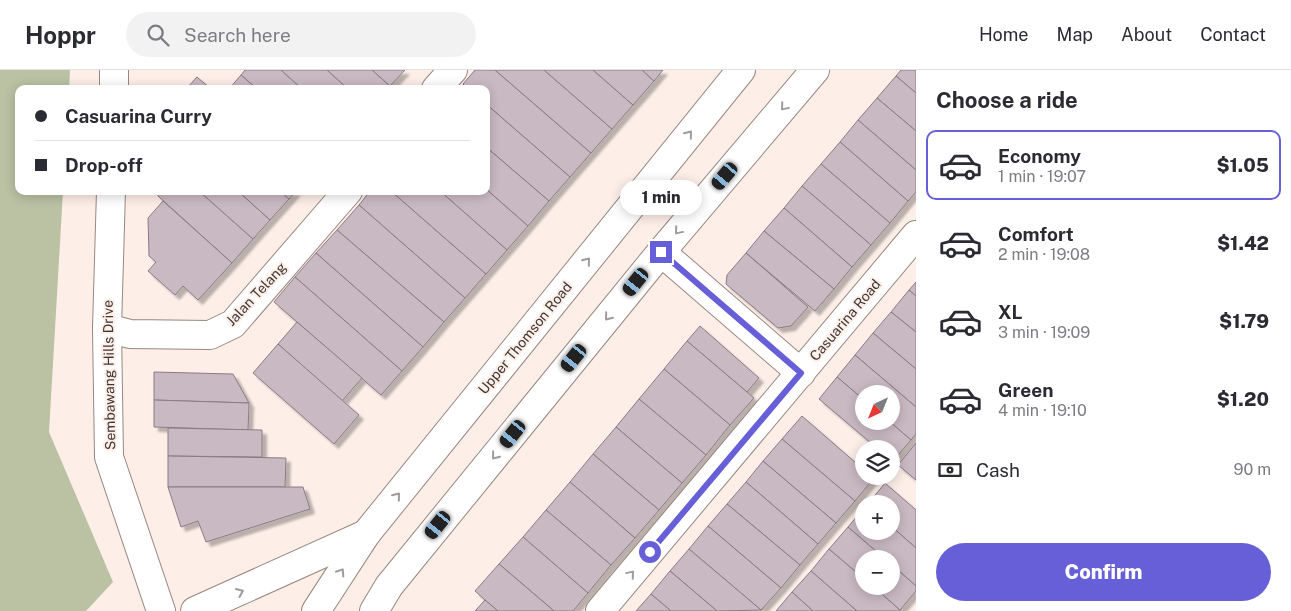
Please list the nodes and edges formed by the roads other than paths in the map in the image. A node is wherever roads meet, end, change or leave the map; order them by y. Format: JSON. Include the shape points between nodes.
{"nodes":[{"id":1,"x":114,"y":70,"type":"edge"},
{"id":2,"x":453,"y":70,"type":"edge"},
{"id":3,"x":742,"y":70,"type":"edge"},
{"id":4,"x":815,"y":70,"type":"edge"},
{"id":5,"x":114,"y":85,"type":"edge"},
{"id":6,"x":440,"y":85,"type":"edge"},
{"id":7,"x":110,"y":195,"type":"edge"},
{"id":8,"x":345,"y":195,"type":"edge"},
{"id":9,"x":916,"y":235,"type":"edge"},
{"id":10,"x":661,"y":252,"type":"junction"},
{"id":11,"x":107,"y":328,"type":"junction"},
{"id":12,"x":801,"y":373,"type":"junction"},
{"id":13,"x":366,"y":534,"type":"junction"},
{"id":14,"x":161,"y":611,"type":"edge"},
{"id":15,"x":196,"y":611,"type":"edge"},
{"id":16,"x":316,"y":611,"type":"edge"},
{"id":17,"x":374,"y":611,"type":"edge"},
{"id":18,"x":600,"y":611,"type":"edge"}],
"edges":[{"from":1,"to":5,"type":"main road"},
{"from":2,"to":6,"type":"main road"},
{"from":13,"to":3,"type":"main road","name":"Upper Thomson Road","one_way":true},
{"from":4,"to":10,"type":"main road","one_way":true},
{"from":7,"to":11,"type":"main road","name":"Sembawang Hills Drive"},
{"from":8,"to":11,"type":"main road","name":"Jalan Telang","via":[[232,324],[210,335],[130,334]]},
{"from":9,"to":12,"type":"main road","name":"Casuarina Road"},
{"from":10,"to":12,"type":"main road"},
{"from":10,"to":17,"type":"main road","one_way":true,"via":[[389,586]]},
{"from":11,"to":14,"type":"main road","name":"Sembawang Hills Drive","via":[[109,457]]},
{"from":18,"to":12,"type":"main road","name":"Casuarina Road","one_way":true},
{"from":15,"to":13,"type":"main road","one_way":true},
{"from":16,"to":13,"type":"main road","name":"Upper Thomson Road","one_way":true}]}
